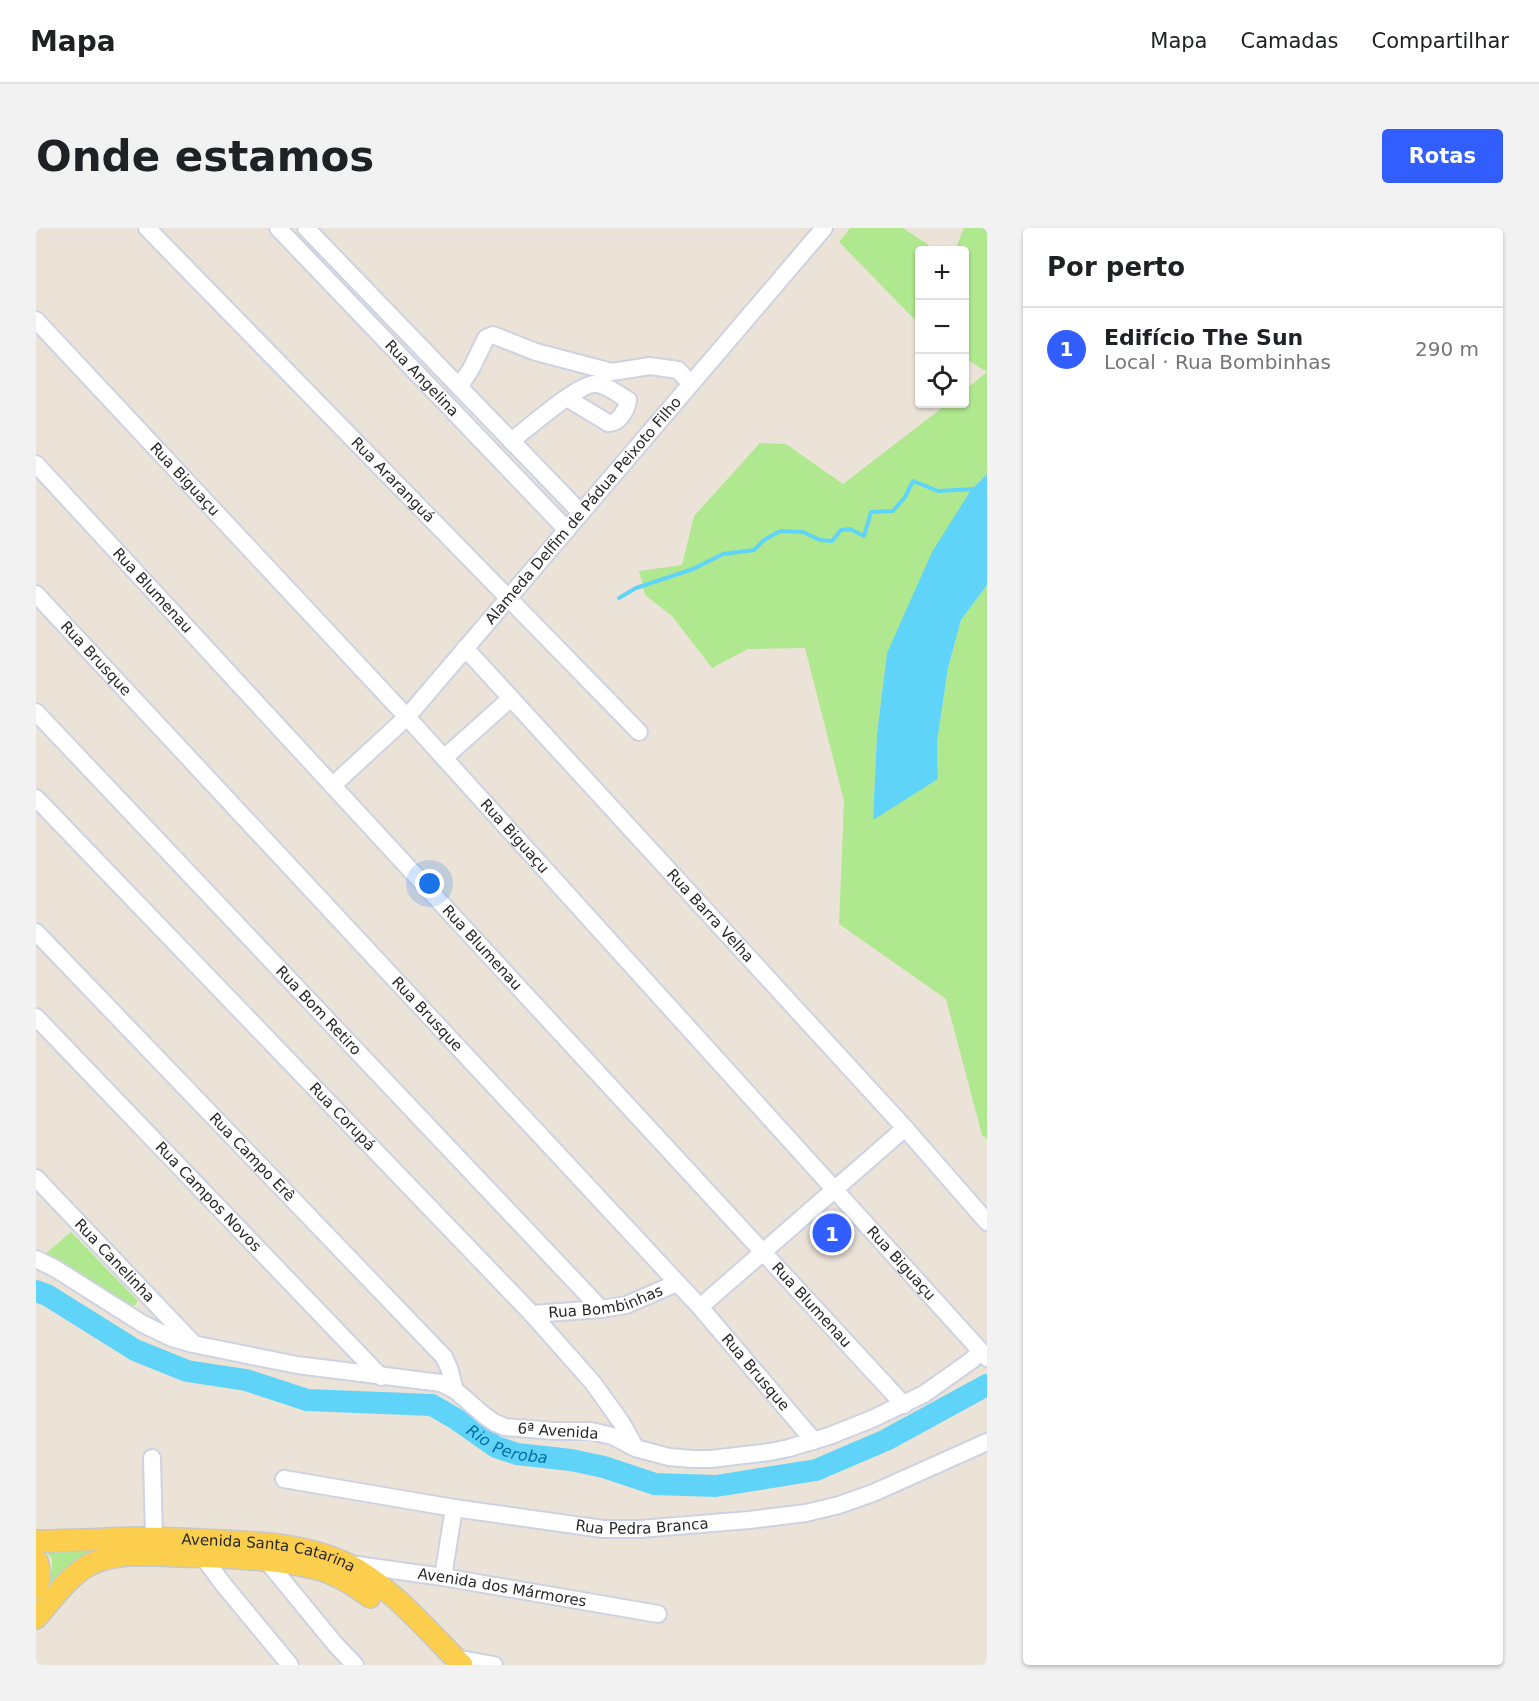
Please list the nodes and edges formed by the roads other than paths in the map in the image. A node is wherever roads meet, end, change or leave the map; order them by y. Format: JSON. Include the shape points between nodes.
{"nodes":[{"id":1,"x":147,"y":228,"type":"edge"},
{"id":2,"x":278,"y":228,"type":"edge"},
{"id":3,"x":306,"y":228,"type":"edge"},
{"id":4,"x":824,"y":228,"type":"edge"},
{"id":5,"x":36,"y":320,"type":"edge"},
{"id":6,"x":691,"y":384,"type":"junction"},
{"id":7,"x":459,"y":387,"type":"junction"},
{"id":8,"x":567,"y":398,"type":"dead end"},
{"id":9,"x":511,"y":441,"type":"junction"},
{"id":10,"x":36,"y":464,"type":"edge"},
{"id":11,"x":581,"y":513,"type":"junction"},
{"id":12,"x":567,"y":530,"type":"junction"},
{"id":13,"x":36,"y":594,"type":"edge"},
{"id":14,"x":508,"y":598,"type":"junction"},
{"id":15,"x":465,"y":648,"type":"junction"},
{"id":16,"x":511,"y":698,"type":"junction"},
{"id":17,"x":36,"y":712,"type":"edge"},
{"id":18,"x":407,"y":717,"type":"junction"},
{"id":19,"x":639,"y":732,"type":"dead end"},
{"id":20,"x":444,"y":758,"type":"junction"},
{"id":21,"x":333,"y":785,"type":"junction"},
{"id":22,"x":36,"y":798,"type":"edge"},
{"id":23,"x":36,"y":932,"type":"edge"},
{"id":24,"x":36,"y":1017,"type":"edge"},
{"id":25,"x":905,"y":1128,"type":"junction"},
{"id":26,"x":36,"y":1178,"type":"edge"},
{"id":27,"x":834,"y":1190,"type":"junction"},
{"id":28,"x":987,"y":1222,"type":"edge"},
{"id":29,"x":763,"y":1252,"type":"junction"},
{"id":30,"x":36,"y":1259,"type":"edge"},
{"id":31,"x":677,"y":1283,"type":"junction"},
{"id":32,"x":148,"y":1297,"type":"junction"},
{"id":33,"x":700,"y":1307,"type":"junction"},
{"id":34,"x":602,"y":1309,"type":"junction"},
{"id":35,"x":532,"y":1314,"type":"junction"},
{"id":36,"x":130,"y":1316,"type":"junction"},
{"id":37,"x":193,"y":1344,"type":"junction"},
{"id":38,"x":984,"y":1354,"type":"edge"},
{"id":39,"x":381,"y":1377,"type":"junction"},
{"id":40,"x":455,"y":1390,"type":"junction"},
{"id":41,"x":904,"y":1405,"type":"junction"},
{"id":42,"x":814,"y":1441,"type":"junction"},
{"id":43,"x":987,"y":1442,"type":"edge"},
{"id":44,"x":635,"y":1448,"type":"junction"},
{"id":45,"x":152,"y":1458,"type":"dead end"},
{"id":46,"x":284,"y":1479,"type":"dead end"},
{"id":47,"x":454,"y":1508,"type":"junction"},
{"id":48,"x":154,"y":1538,"type":"junction"},
{"id":49,"x":36,"y":1541,"type":"edge"},
{"id":50,"x":203,"y":1557,"type":"junction"},
{"id":51,"x":266,"y":1560,"type":"junction"},
{"id":52,"x":346,"y":1564,"type":"junction"},
{"id":53,"x":443,"y":1577,"type":"junction"},
{"id":54,"x":658,"y":1614,"type":"dead end"},
{"id":55,"x":36,"y":1618,"type":"edge"},
{"id":56,"x":453,"y":1663,"type":"edge"},
{"id":57,"x":291,"y":1665,"type":"edge"},
{"id":58,"x":355,"y":1665,"type":"edge"},
{"id":59,"x":494,"y":1665,"type":"edge"}],
"edges":[{"from":1,"to":14,"type":"street","name":"Rua Araranguá"},
{"from":2,"to":12,"type":"street","name":"Rua Angelina"},
{"from":3,"to":7,"type":"street","name":"Rua Angelina"},
{"from":4,"to":6,"type":"street","name":"Alameda Delfim de Pádua Peixoto Filho"},
{"from":5,"to":18,"type":"street","name":"Rua Biguaçu"},
{"from":6,"to":7,"type":"street","via":[[678,370],[650,366],[612,372],[536,352],[493,335],[486,338]]},
{"from":6,"to":11,"type":"street","name":"Alameda Delfim de Pádua Peixoto Filho"},
{"from":7,"to":9,"type":"street","name":"Rua Angelina"},
{"from":8,"to":9,"type":"street"},
{"from":9,"to":11,"type":"street","name":"Rua Angelina"},
{"from":10,"to":21,"type":"street","name":"Rua Blumenau"},
{"from":11,"to":12,"type":"street","name":"Alameda Delfim de Pádua Peixoto Filho"},
{"from":12,"to":14,"type":"street","name":"Alameda Delfim de Pádua Peixoto Filho"},
{"from":13,"to":31,"type":"street","name":"Rua Brusque"},
{"from":14,"to":15,"type":"street","name":"Alameda Delfim de Pádua Peixoto Filho"},
{"from":14,"to":19,"type":"street","name":"Rua Araranguá"},
{"from":15,"to":16,"type":"street","name":"Rua Barra Velha"},
{"from":15,"to":18,"type":"street","name":"Alameda Delfim de Pádua Peixoto Filho"},
{"from":16,"to":20,"type":"street"},
{"from":16,"to":25,"type":"street","name":"Rua Barra Velha"},
{"from":17,"to":34,"type":"street","name":"Rua Bom Retiro"},
{"from":18,"to":20,"type":"street","name":"Rua Biguaçu"},
{"from":18,"to":21,"type":"street","name":"Alameda Delfim de Pádua Peixoto Filho"},
{"from":20,"to":27,"type":"street","name":"Rua Biguaçu"},
{"from":21,"to":29,"type":"street","name":"Rua Blumenau"},
{"from":22,"to":35,"type":"street","name":"Rua Corupá"},
{"from":23,"to":40,"type":"street","name":"Rua Campo Erê","via":[[444,1357]]},
{"from":24,"to":39,"type":"street","name":"Rua Campos Novos"},
{"from":25,"to":27,"type":"street"},
{"from":25,"to":28,"type":"street","name":"Rua Barra Velha"},
{"from":26,"to":32,"type":"street","name":"Rua Canelinha"},
{"from":27,"to":29,"type":"street"},
{"from":27,"to":38,"type":"street","name":"Rua Biguaçu"},
{"from":29,"to":33,"type":"street"},
{"from":29,"to":41,"type":"street","name":"Rua Blumenau"},
{"from":30,"to":36,"type":"street","name":"6ª Avenida"},
{"from":31,"to":33,"type":"street","name":"Rua Brusque"},
{"from":31,"to":34,"type":"street","name":"Rua Bombinhas","via":[[635,1302]]},
{"from":32,"to":36,"type":"street"},
{"from":32,"to":37,"type":"street","name":"Rua Canelinha"},
{"from":33,"to":42,"type":"street","name":"Rua Brusque"},
{"from":34,"to":35,"type":"street","name":"Rua Bombinhas"},
{"from":35,"to":44,"type":"street","name":"Rua Corupá","via":[[593,1383]]},
{"from":36,"to":37,"type":"street","name":"6ª Avenida","via":[[158,1332]]},
{"from":37,"to":39,"type":"street","name":"6ª Avenida"},
{"from":38,"to":41,"type":"street","name":"6ª Avenida"},
{"from":39,"to":40,"type":"street","name":"6ª Avenida","via":[[441,1383]]},
{"from":40,"to":44,"type":"street","name":"6ª Avenida","via":[[485,1416],[505,1427],[591,1431]]},
{"from":41,"to":42,"type":"street","name":"6ª Avenida"},
{"from":42,"to":44,"type":"street","name":"6ª Avenida","via":[[770,1452],[693,1460]]},
{"from":43,"to":47,"type":"street","name":"Rua Pedra Branca","via":[[873,1493],[806,1513],[603,1529]]},
{"from":45,"to":48,"type":"street"},
{"from":46,"to":47,"type":"street","name":"Rua Pedra Branca"},
{"from":47,"to":53,"type":"street"},
{"from":48,"to":49,"type":"main road","name":"Avenida Santa Catarina"},
{"from":48,"to":52,"type":"main road","name":"Avenida Santa Catarina","via":[[277,1544]]},
{"from":50,"to":51,"type":"main road","name":"Avenida Santa Catarina"},
{"from":50,"to":55,"type":"main road","name":"Avenida Santa Catarina","via":[[128,1556],[92,1564],[80,1571]]},
{"from":50,"to":57,"type":"street"},
{"from":51,"to":56,"type":"main road","name":"Avenida Santa Catarina","via":[[335,1575],[377,1602]]},
{"from":51,"to":58,"type":"street"},
{"from":52,"to":53,"type":"street","name":"Avenida dos Mármores"},
{"from":52,"to":56,"type":"main road","name":"Avenida Santa Catarina","via":[[416,1618]]},
{"from":53,"to":54,"type":"street","name":"Avenida dos Mármores"},
{"from":56,"to":59,"type":"street"}]}
